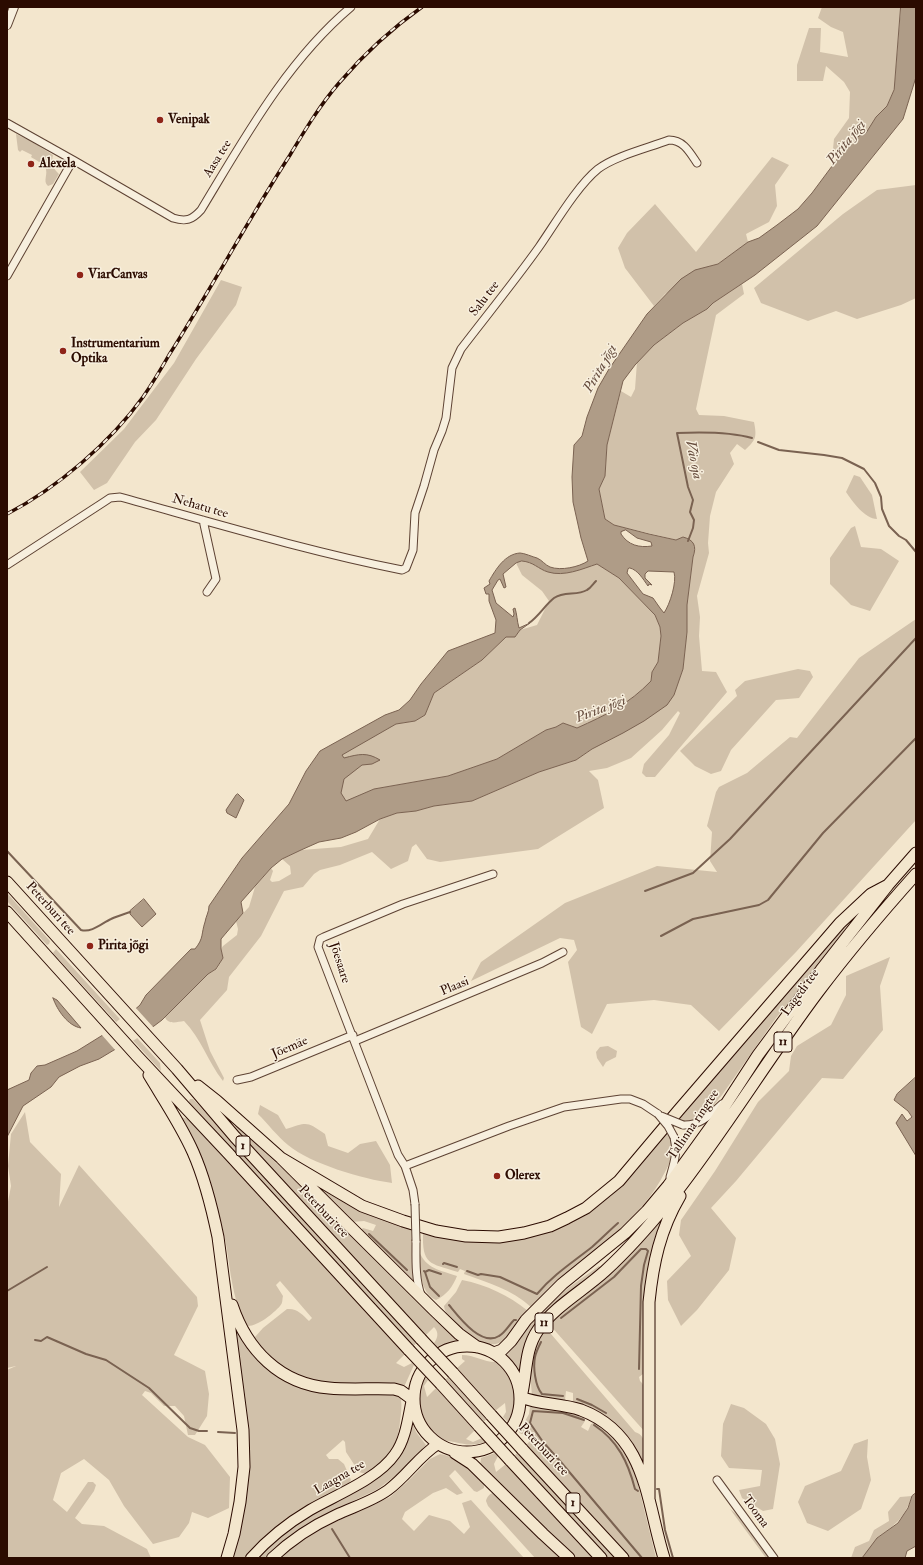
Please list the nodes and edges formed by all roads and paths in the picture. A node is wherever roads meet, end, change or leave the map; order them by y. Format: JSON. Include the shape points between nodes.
{"nodes":[{"id":1,"x":13,"y":7,"type":"edge"},
{"id":2,"x":351,"y":7,"type":"edge"},
{"id":3,"x":7,"y":14,"type":"edge"},
{"id":4,"x":7,"y":25,"type":"edge"},
{"id":5,"x":9,"y":125,"type":"edge"},
{"id":6,"x":73,"y":160,"type":"junction"},
{"id":7,"x":697,"y":162,"type":"dead end"},
{"id":8,"x":7,"y":276,"type":"edge"},
{"id":9,"x":203,"y":520,"type":"junction"},
{"id":10,"x":7,"y":564,"type":"edge"},
{"id":11,"x":402,"y":570,"type":"joint"},
{"id":12,"x":208,"y":592,"type":"dead end"},
{"id":13,"x":916,"y":853,"type":"edge"},
{"id":14,"x":493,"y":874,"type":"dead end"},
{"id":15,"x":916,"y":874,"type":"edge"},
{"id":16,"x":7,"y":882,"type":"edge"},
{"id":17,"x":888,"y":884,"type":"junction"},
{"id":18,"x":7,"y":912,"type":"edge"},
{"id":19,"x":563,"y":952,"type":"dead end"},
{"id":20,"x":354,"y":1038,"type":"junction"},
{"id":21,"x":137,"y":1056,"type":"junction"},
{"id":22,"x":177,"y":1069,"type":"junction"},
{"id":23,"x":237,"y":1080,"type":"dead end"},
{"id":24,"x":731,"y":1096,"type":"junction"},
{"id":25,"x":658,"y":1114,"type":"junction"},
{"id":26,"x":704,"y":1155,"type":"junction"},
{"id":27,"x":281,"y":1158,"type":"junction"},
{"id":28,"x":405,"y":1166,"type":"junction"},
{"id":29,"x":668,"y":1186,"type":"junction"},
{"id":30,"x":225,"y":1284,"type":"junction"},
{"id":31,"x":423,"y":1299,"type":"junction"},
{"id":32,"x":477,"y":1347,"type":"junction"},
{"id":33,"x":494,"y":1353,"type":"junction"},
{"id":34,"x":521,"y":1398,"type":"junction"},
{"id":35,"x":412,"y":1399,"type":"junction"},
{"id":36,"x":438,"y":1444,"type":"junction"},
{"id":37,"x":452,"y":1450,"type":"junction"},
{"id":38,"x":717,"y":1480,"type":"dead end"},
{"id":39,"x":649,"y":1498,"type":"junction"},
{"id":40,"x":227,"y":1558,"type":"edge"},
{"id":41,"x":251,"y":1558,"type":"edge"},
{"id":42,"x":272,"y":1558,"type":"edge"},
{"id":43,"x":570,"y":1558,"type":"edge"},
{"id":44,"x":601,"y":1558,"type":"edge"},
{"id":45,"x":623,"y":1558,"type":"edge"},
{"id":46,"x":664,"y":1558,"type":"edge"},
{"id":47,"x":774,"y":1558,"type":"edge"}],
"edges":[{"from":1,"to":3,"type":"street"},
{"from":1,"to":4,"type":"street"},
{"from":2,"to":6,"type":"street","name":"Aasa tee","via":[[301,57],[242,143],[201,210],[188,221],[173,218]]},
{"from":5,"to":6,"type":"street"},
{"from":6,"to":8,"type":"street"},
{"from":7,"to":11,"type":"street","name":"Salu tee","via":[[681,143],[668,140],[612,161],[591,175],[461,349],[452,368],[446,418],[415,513],[413,550],[409,564]]},
{"from":9,"to":10,"type":"street","name":"Nehatu tee","via":[[116,497],[104,502]]},
{"from":9,"to":11,"type":"street","name":"Nehatu tee","via":[[350,559]]},
{"from":9,"to":12,"type":"street","via":[[216,579]]},
{"from":13,"to":17,"type":"highway","number":"11"},
{"from":14,"to":20,"type":"street","name":"Jõesaare","via":[[403,904],[320,939],[318,947]]},
{"from":15,"to":26,"type":"highway","name":"Lagedi tee","number":"11","via":[[866,931],[818,992]]},
{"from":16,"to":22,"type":"highway","name":"Peterburi tee","number":"1"},
{"from":17,"to":24,"type":"highway","name":"Tallinna ringtee","number":"11","via":[[780,1025]]},
{"from":17,"to":27,"type":"highway","via":[[871,894],[840,923],[619,1181],[586,1208],[550,1226],[499,1237],[466,1236],[436,1231],[362,1206]]},
{"from":18,"to":21,"type":"highway","number":"1"},
{"from":19,"to":20,"type":"street","name":"Plaasi","via":[[542,964]]},
{"from":20,"to":23,"type":"street","name":"Jõemäe"},
{"from":20,"to":28,"type":"street","name":"Jõesaare","via":[[398,1155]]},
{"from":21,"to":30,"type":"highway","via":[[193,1152],[212,1210]]},
{"from":21,"to":44,"type":"highway","number":"1","bridge":true},
{"from":22,"to":27,"type":"highway"},
{"from":22,"to":45,"type":"highway","name":"Peterburi tee","number":"1","bridge":true,"via":[[235,1137]]},
{"from":24,"to":25,"type":"street","bridge":true,"via":[[705,1120],[696,1124],[683,1125]]},
{"from":24,"to":29,"type":"highway","name":"Tallinna ringtee","number":"11"},
{"from":25,"to":28,"type":"street","via":[[630,1099],[564,1107]]},
{"from":25,"to":29,"type":"street","bridge":true,"via":[[674,1137],[676,1155]]},
{"from":26,"to":34,"type":"highway","name":"Tallinna ringtee","number":"11","via":[[633,1243],[604,1271],[550,1315],[537,1331],[528,1351]]},
{"from":26,"to":39,"type":"highway","via":[[669,1215],[652,1274],[648,1325]]},
{"from":27,"to":31,"type":"highway"},
{"from":28,"to":31,"type":"street","name":"Jõesaare","bridge":true,"via":[[415,1204],[416,1267],[418,1286]]},
{"from":29,"to":33,"type":"highway","name":"Tallinna ringtee","number":"11","via":[[625,1233],[562,1284],[526,1320],[511,1341],[502,1350]]},
{"from":30,"to":35,"type":"highway","via":[[246,1338],[262,1358],[295,1381],[329,1388],[394,1389],[404,1392]]},
{"from":30,"to":40,"type":"highway","via":[[244,1452],[240,1502]]},
{"from":31,"to":32,"type":"highway","via":[[459,1334]]},
{"from":32,"to":33,"type":"highway"},
{"from":32,"to":35,"type":"highway","via":[[462,1346],[446,1350],[433,1358],[415,1384]]},
{"from":33,"to":34,"type":"highway","via":[[507,1363],[514,1374]]},
{"from":34,"to":37,"type":"highway","via":[[519,1415],[511,1430],[499,1443],[483,1450],[465,1453]]},
{"from":34,"to":39,"type":"highway","via":[[580,1410],[610,1426],[630,1448]]},
{"from":35,"to":36,"type":"highway","via":[[420,1423]]},
{"from":35,"to":41,"type":"main road","name":"Laagna tee","via":[[401,1444],[390,1461],[370,1478],[281,1529]]},
{"from":36,"to":37,"type":"highway"},
{"from":36,"to":42,"type":"main road","via":[[388,1490],[312,1528]]},
{"from":37,"to":43,"type":"highway","via":[[472,1464]]},
{"from":38,"to":47,"type":"street","name":"Tooma"},
{"from":39,"to":46,"type":"highway"}]}
